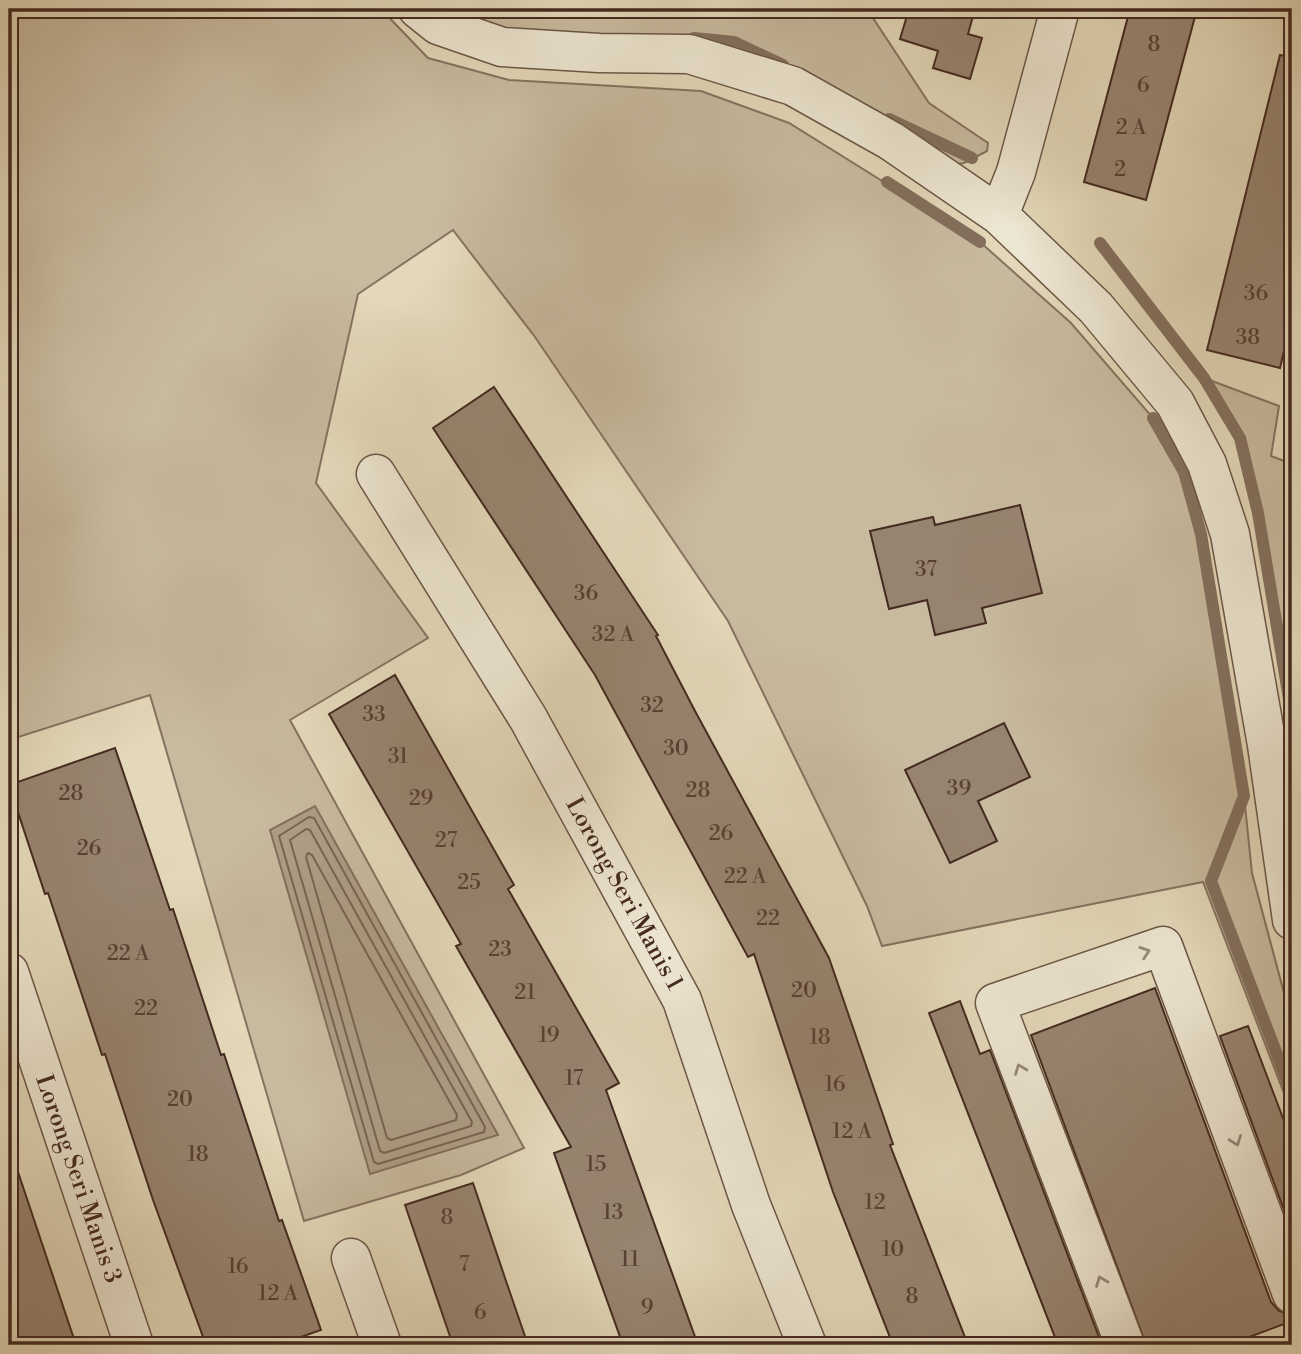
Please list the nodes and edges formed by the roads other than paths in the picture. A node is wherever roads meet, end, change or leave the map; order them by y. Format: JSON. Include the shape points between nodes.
{"nodes":[{"id":1,"x":418,"y":9,"type":"edge"},
{"id":2,"x":1060,"y":9,"type":"edge"},
{"id":3,"x":999,"y":215,"type":"junction"},
{"id":4,"x":376,"y":474,"type":"dead end"},
{"id":5,"x":1292,"y":920,"type":"edge"},
{"id":6,"x":9,"y":972,"type":"edge"},
{"id":7,"x":351,"y":1258,"type":"dead end"},
{"id":8,"x":1292,"y":1294,"type":"edge"},
{"id":9,"x":134,"y":1345,"type":"edge"},
{"id":10,"x":382,"y":1345,"type":"edge"},
{"id":11,"x":807,"y":1345,"type":"edge"},
{"id":12,"x":1125,"y":1345,"type":"edge"}],
"edges":[{"from":1,"to":3,"type":"street","via":[[438,25],[502,47],[689,54],[793,86],[891,142]]},
{"from":2,"to":3,"type":"street","via":[[1016,172]]},
{"from":3,"to":5,"type":"street","via":[[1114,329],[1175,403],[1207,464],[1230,534]]},
{"from":4,"to":11,"type":"street","name":"Lorong Seri Manis 1","via":[[528,718],[682,1000],[751,1205]]},
{"from":6,"to":9,"type":"street","name":"Lorong Seri Manis 3"},
{"from":7,"to":10,"type":"street"},
{"from":12,"to":8,"type":"street","one_way":true,"via":[[995,1003],[1163,946]]}]}
